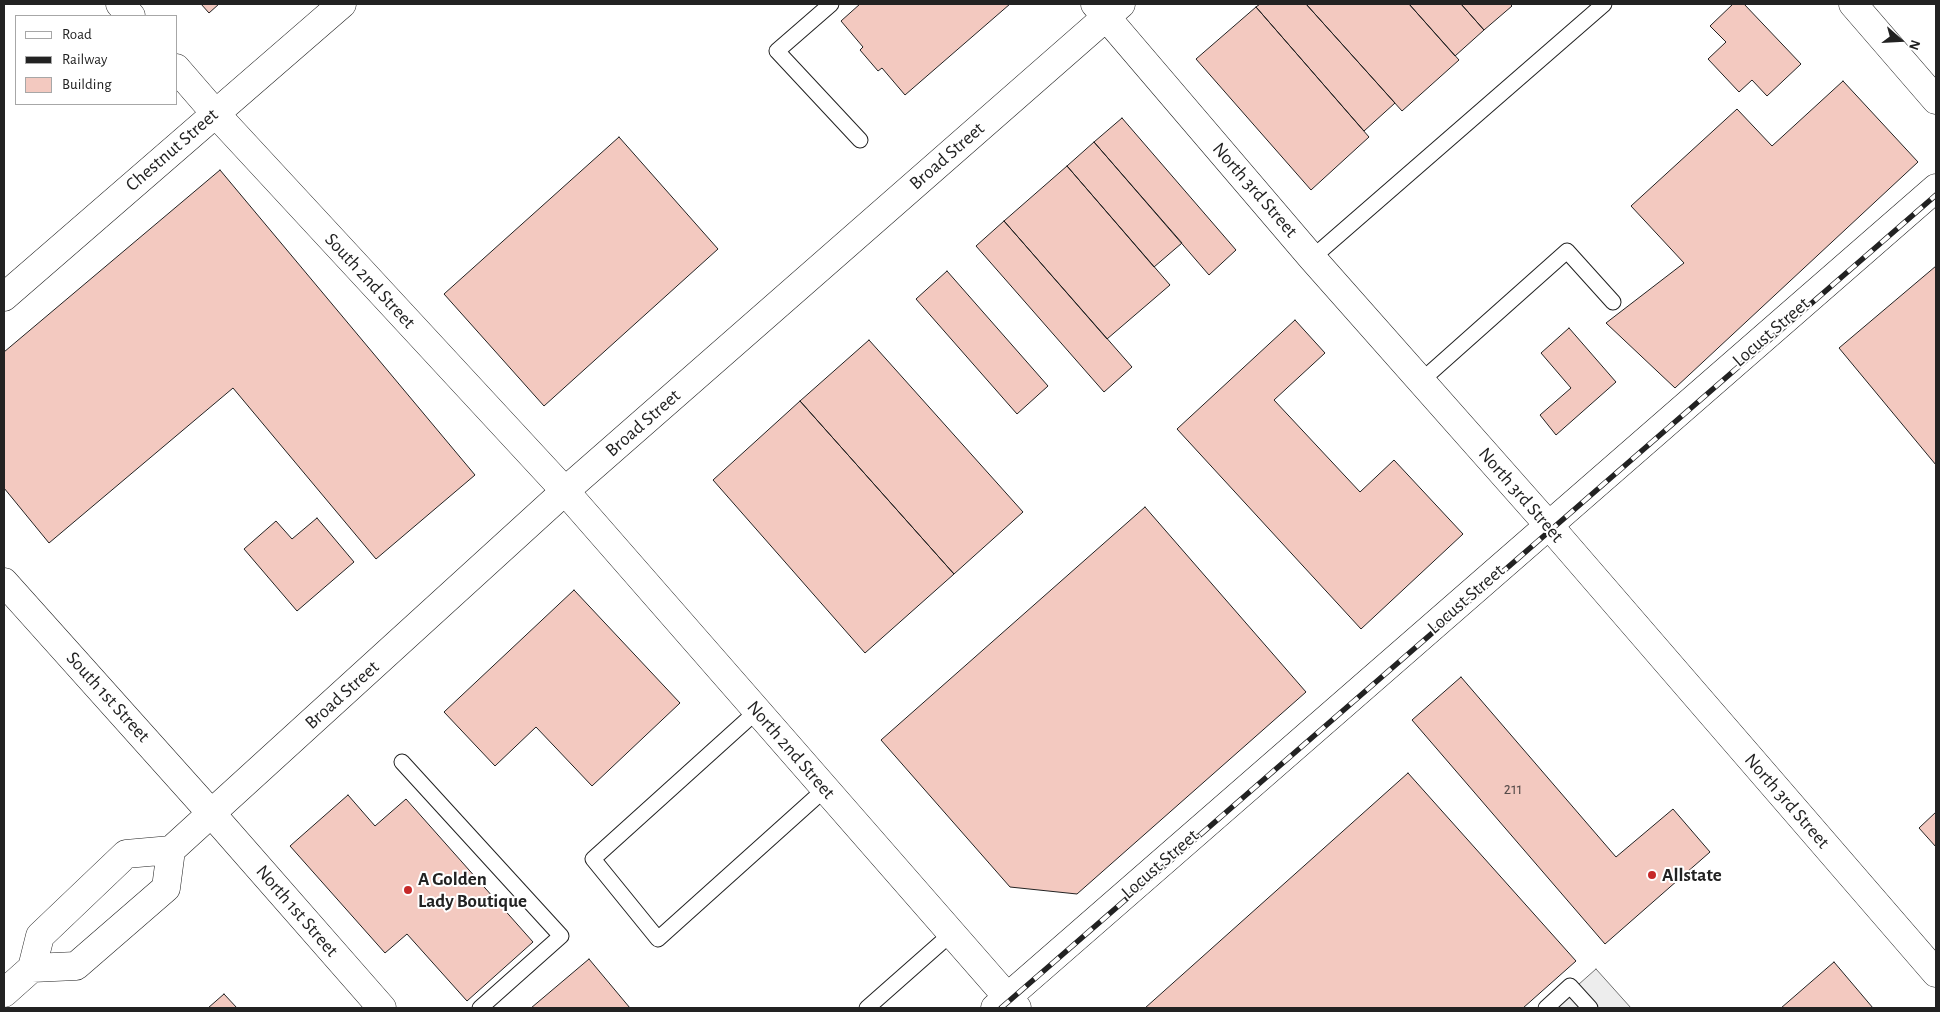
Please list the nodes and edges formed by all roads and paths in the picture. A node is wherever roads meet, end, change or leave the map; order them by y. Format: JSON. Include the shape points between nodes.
{"nodes":[{"id":1,"x":120,"y":4,"type":"edge"},
{"id":2,"x":342,"y":4,"type":"edge"},
{"id":3,"x":831,"y":4,"type":"edge"},
{"id":4,"x":1604,"y":4,"type":"edge"},
{"id":5,"x":1853,"y":4,"type":"edge"},
{"id":6,"x":1107,"y":8,"type":"edge"},
{"id":7,"x":130,"y":15,"type":"edge"},
{"id":8,"x":178,"y":70,"type":"edge"},
{"id":9,"x":1936,"y":100,"type":"edge"},
{"id":10,"x":215,"y":113,"type":"junction"},
{"id":11,"x":860,"y":140,"type":"dead end"},
{"id":12,"x":1936,"y":188,"type":"edge"},
{"id":13,"x":1312,"y":258,"type":"junction"},
{"id":14,"x":4,"y":297,"type":"edge"},
{"id":15,"x":1613,"y":302,"type":"dead end"},
{"id":16,"x":1421,"y":380,"type":"junction"},
{"id":17,"x":565,"y":492,"type":"junction"},
{"id":18,"x":1549,"y":526,"type":"junction"},
{"id":19,"x":4,"y":582,"type":"edge"},
{"id":20,"x":757,"y":711,"type":"junction"},
{"id":21,"x":402,"y":762,"type":"dead end"},
{"id":22,"x":825,"y":789,"type":"junction"},
{"id":23,"x":212,"y":813,"type":"junction"},
{"id":24,"x":171,"y":850,"type":"junction"},
{"id":25,"x":952,"y":933,"type":"junction"},
{"id":26,"x":32,"y":968,"type":"junction"},
{"id":27,"x":1936,"y":973,"type":"edge"},
{"id":28,"x":4,"y":993,"type":"edge"},
{"id":29,"x":1007,"y":1005,"type":"edge"},
{"id":30,"x":382,"y":1008,"type":"edge"},
{"id":31,"x":480,"y":1008,"type":"edge"},
{"id":32,"x":867,"y":1008,"type":"edge"},
{"id":33,"x":1546,"y":1008,"type":"edge"},
{"id":34,"x":1590,"y":1008,"type":"edge"}],
"edges":[{"from":1,"to":7,"type":"street"},
{"from":2,"to":10,"type":"street","name":"Chestnut Street"},
{"from":3,"to":11,"type":"lane","via":[[777,51]]},
{"from":4,"to":13,"type":"lane"},
{"from":5,"to":9,"type":"street"},
{"from":6,"to":13,"type":"street","name":"North 3rd Street"},
{"from":6,"to":17,"type":"street","name":"Broad Street"},
{"from":8,"to":10,"type":"street","name":"South 2nd Street"},
{"from":10,"to":14,"type":"street","name":"Chestnut Street"},
{"from":10,"to":17,"type":"street","name":"South 2nd Street"},
{"from":12,"to":18,"type":"street","name":"Locust Street"},
{"from":13,"to":16,"type":"street","name":"North 3rd Street"},
{"from":15,"to":16,"type":"lane","via":[[1567,251]]},
{"from":16,"to":18,"type":"street","name":"North 3rd Street"},
{"from":17,"to":20,"type":"street","name":"North 2nd Street"},
{"from":17,"to":23,"type":"street","name":"Broad Street"},
{"from":18,"to":27,"type":"street","name":"North 3rd Street"},
{"from":18,"to":29,"type":"street","name":"Locust Street"},
{"from":19,"to":23,"type":"street","name":"South 1st Street"},
{"from":20,"to":22,"type":"street","name":"North 2nd Street"},
{"from":20,"to":22,"type":"lane","via":[[593,859],[658,939]]},
{"from":21,"to":31,"type":"lane","via":[[561,936]]},
{"from":22,"to":25,"type":"street","name":"North 2nd Street"},
{"from":23,"to":24,"type":"street","name":"Broad Street"},
{"from":23,"to":30,"type":"street","name":"North 1st Street"},
{"from":24,"to":26,"type":"street","via":[[126,854],[40,936]]},
{"from":24,"to":26,"type":"street","via":[[166,888],[76,966]]},
{"from":25,"to":29,"type":"street","name":"North 2nd Street"},
{"from":25,"to":32,"type":"lane"},
{"from":26,"to":28,"type":"street"},
{"from":33,"to":34,"type":"lane","via":[[1570,986]]}]}
